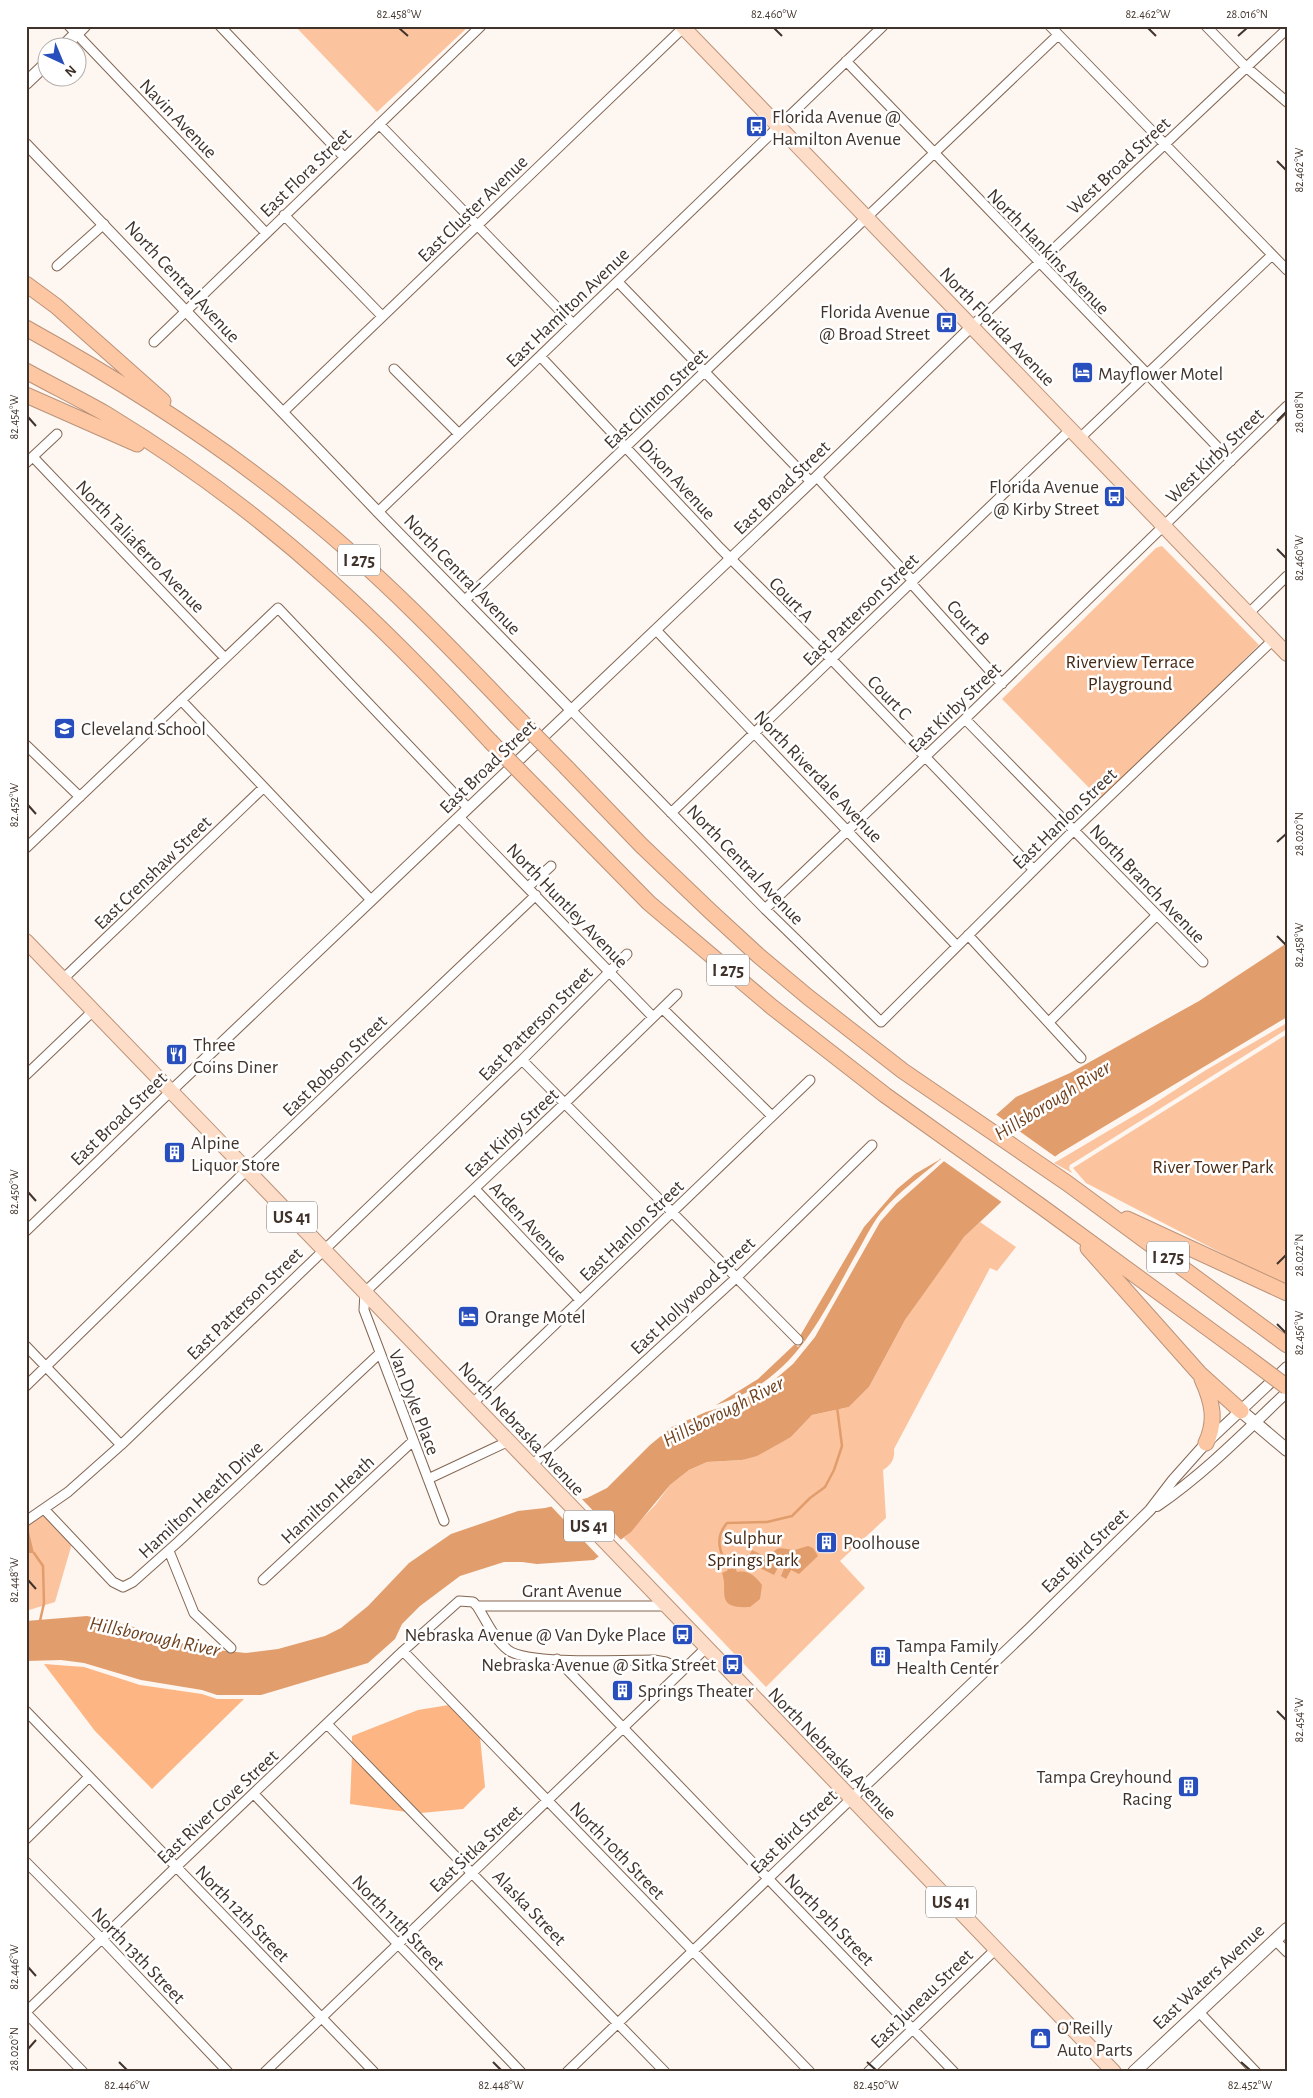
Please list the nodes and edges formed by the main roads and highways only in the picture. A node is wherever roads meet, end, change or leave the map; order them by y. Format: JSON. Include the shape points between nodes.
{"nodes":[{"id":1,"x":683,"y":27,"type":"edge"},
{"id":2,"x":38,"y":72,"type":"edge"},
{"id":3,"x":26,"y":83,"type":"edge"},
{"id":4,"x":26,"y":284,"type":"edge"},
{"id":5,"x":26,"y":328,"type":"edge"},
{"id":6,"x":26,"y":371,"type":"edge"},
{"id":7,"x":26,"y":395,"type":"edge"},
{"id":8,"x":185,"y":423,"type":"junction"},
{"id":9,"x":174,"y":459,"type":"junction"},
{"id":10,"x":1287,"y":654,"type":"edge"},
{"id":11,"x":26,"y":941,"type":"edge"},
{"id":12,"x":1100,"y":1206,"type":"junction"},
{"id":13,"x":1069,"y":1226,"type":"junction"},
{"id":14,"x":1287,"y":1293,"type":"edge"},
{"id":15,"x":1287,"y":1345,"type":"edge"},
{"id":16,"x":1199,"y":1373,"type":"junction"},
{"id":17,"x":1287,"y":1387,"type":"edge"},
{"id":18,"x":1241,"y":1410,"type":"joint"},
{"id":19,"x":1206,"y":1443,"type":"road end"},
{"id":20,"x":1287,"y":1450,"type":"edge"},
{"id":21,"x":1287,"y":1929,"type":"edge"},
{"id":22,"x":1114,"y":2072,"type":"edge"},
{"id":23,"x":1134,"y":2072,"type":"edge"}],
"edges":[{"from":1,"to":10,"type":"main road","name":"North Florida Avenue"},
{"from":2,"to":3,"type":"main road"},
{"from":4,"to":8,"type":"highway","via":[[122,363]]},
{"from":5,"to":8,"type":"highway","number":"I 275"},
{"from":6,"to":9,"type":"highway","number":"I 275","via":[[105,414]]},
{"from":7,"to":9,"type":"highway"},
{"from":8,"to":12,"type":"highway","number":"I 275","bridge":true,"via":[[274,488],[363,563],[641,845],[759,956],[896,1065]]},
{"from":9,"to":13,"type":"highway","number":"I 275","bridge":true,"via":[[329,580],[428,675],[649,903],[834,1057]]},
{"from":11,"to":22,"type":"main road","name":"North Nebraska Avenue","number":"US 41"},
{"from":12,"to":14,"type":"highway"},
{"from":12,"to":15,"type":"highway","number":"I 275"},
{"from":13,"to":16,"type":"highway"},
{"from":13,"to":17,"type":"highway","number":"I 275","bridge":true},
{"from":16,"to":18,"type":"highway"},
{"from":16,"to":19,"type":"highway","via":[[1213,1412]]},
{"from":18,"to":20,"type":"main road"},
{"from":21,"to":23,"type":"main road","name":"East Waters Avenue"}]}
